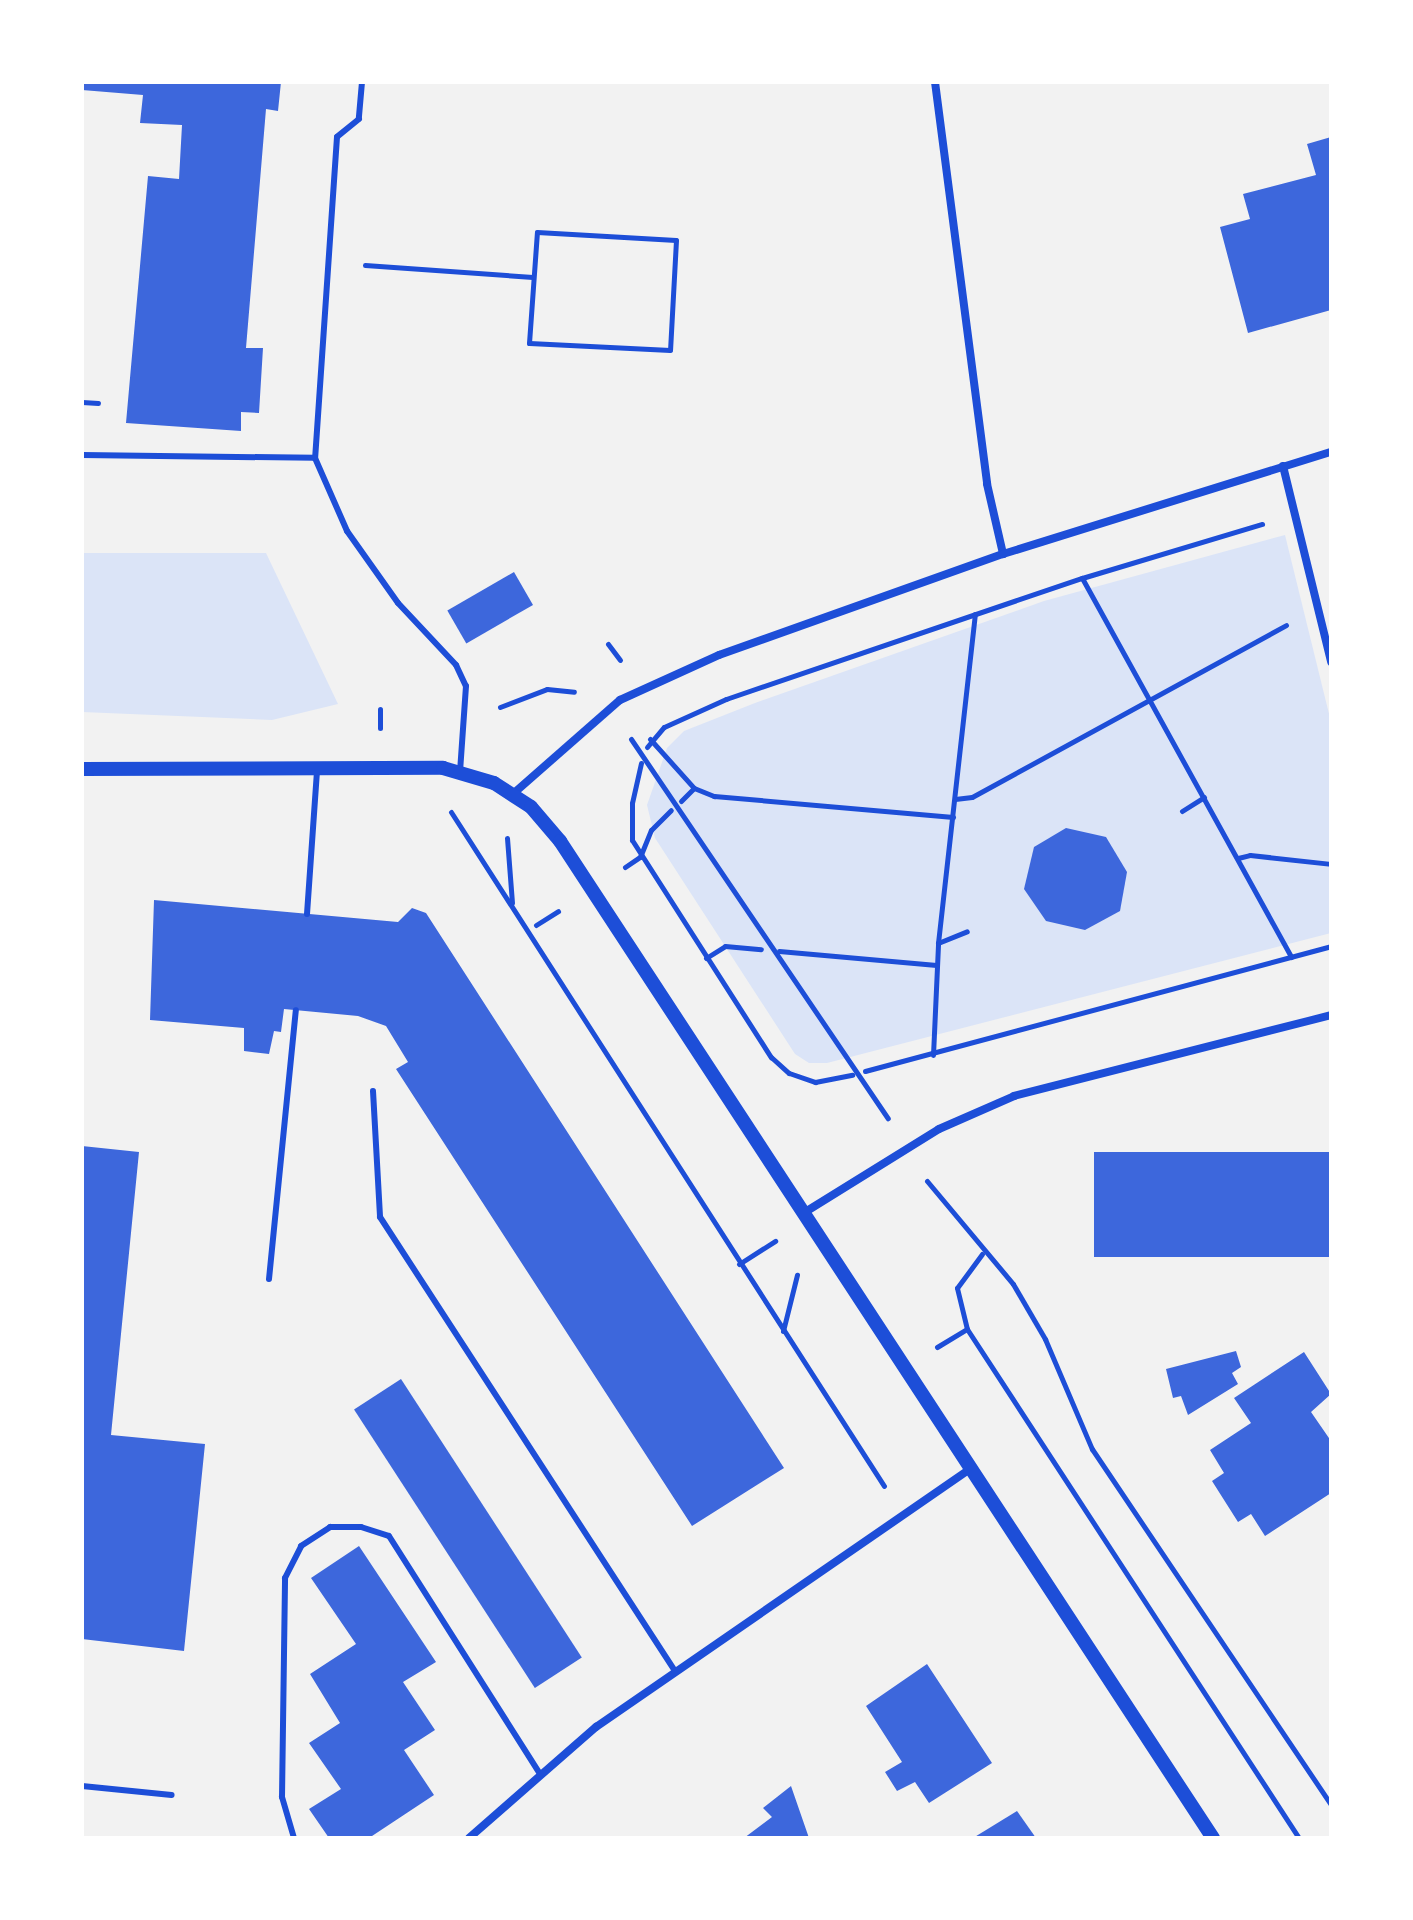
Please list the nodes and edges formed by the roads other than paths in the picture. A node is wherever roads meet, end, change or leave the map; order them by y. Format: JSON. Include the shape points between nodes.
{"nodes":[{"id":1,"x":362,"y":82,"type":"edge"},
{"id":2,"x":935,"y":82,"type":"edge"},
{"id":3,"x":1331,"y":452,"type":"edge"},
{"id":4,"x":82,"y":455,"type":"edge"},
{"id":5,"x":315,"y":458,"type":"junction"},
{"id":6,"x":1283,"y":466,"type":"junction"},
{"id":7,"x":1003,"y":554,"type":"junction"},
{"id":8,"x":1331,"y":662,"type":"edge"},
{"id":9,"x":317,"y":766,"type":"junction"},
{"id":10,"x":82,"y":769,"type":"edge"},
{"id":11,"x":460,"y":771,"type":"junction"},
{"id":12,"x":514,"y":793,"type":"junction"},
{"id":13,"x":307,"y":914,"type":"dead end"},
{"id":14,"x":296,"y":1010,"type":"dead end"},
{"id":15,"x":1331,"y":1015,"type":"edge"},
{"id":16,"x":373,"y":1091,"type":"dead end"},
{"id":17,"x":802,"y":1214,"type":"junction"},
{"id":18,"x":269,"y":1279,"type":"dead end"},
{"id":19,"x":969,"y":1470,"type":"junction"},
{"id":20,"x":675,"y":1671,"type":"junction"},
{"id":21,"x":540,"y":1774,"type":"junction"},
{"id":22,"x":82,"y":1786,"type":"edge"},
{"id":23,"x":172,"y":1795,"type":"dead end"},
{"id":24,"x":294,"y":1838,"type":"edge"},
{"id":25,"x":469,"y":1838,"type":"edge"},
{"id":26,"x":1213,"y":1838,"type":"edge"}],
"edges":[{"from":1,"to":5,"type":"lane","via":[[359,119],[337,137]]},
{"from":2,"to":7,"type":"street","via":[[987,484]]},
{"from":3,"to":6,"type":"street"},
{"from":4,"to":5,"type":"lane"},
{"from":5,"to":11,"type":"lane","via":[[347,531],[398,603],[456,665],[466,686]]},
{"from":6,"to":7,"type":"street"},
{"from":6,"to":8,"type":"street"},
{"from":7,"to":12,"type":"street","via":[[638,689]]},
{"from":9,"to":10,"type":"street"},
{"from":9,"to":11,"type":"street"},
{"from":9,"to":13,"type":"lane"},
{"from":11,"to":12,"type":"street"},
{"from":12,"to":17,"type":"street","via":[[560,841]]},
{"from":14,"to":18,"type":"lane"},
{"from":15,"to":17,"type":"street","via":[[1014,1096],[939,1129]]},
{"from":16,"to":20,"type":"lane","via":[[380,1217]]},
{"from":17,"to":19,"type":"street"},
{"from":19,"to":20,"type":"street"},
{"from":19,"to":26,"type":"street"},
{"from":20,"to":21,"type":"street"},
{"from":21,"to":24,"type":"lane","via":[[389,1536],[361,1527],[330,1527],[301,1546],[285,1578],[282,1797]]},
{"from":21,"to":25,"type":"street"},
{"from":22,"to":23,"type":"lane"}]}
